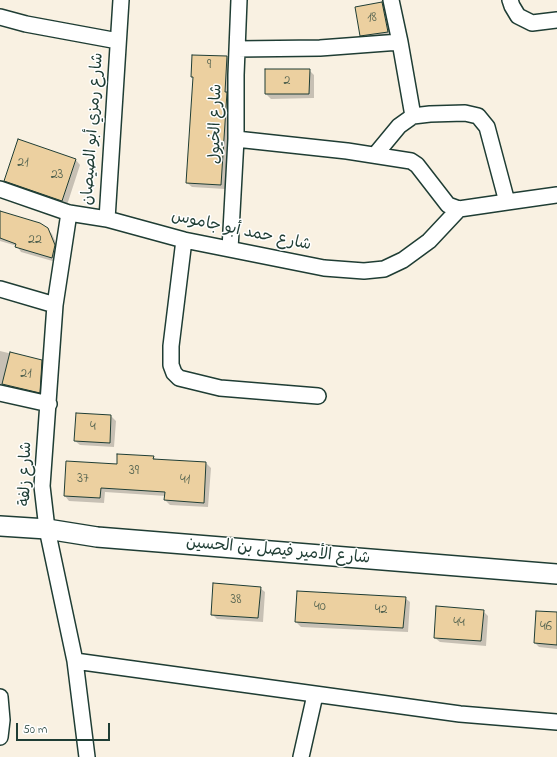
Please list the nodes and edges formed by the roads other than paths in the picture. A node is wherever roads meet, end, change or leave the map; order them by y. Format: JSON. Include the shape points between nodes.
{"nodes":[{"id":1,"x":121,"y":0,"type":"edge"},
{"id":2,"x":239,"y":0,"type":"edge"},
{"id":3,"x":391,"y":0,"type":"edge"},
{"id":4,"x":510,"y":0,"type":"edge"},
{"id":5,"x":0,"y":17,"type":"edge"},
{"id":6,"x":557,"y":20,"type":"edge"},
{"id":7,"x":118,"y":41,"type":"junction"},
{"id":8,"x":400,"y":42,"type":"junction"},
{"id":9,"x":237,"y":49,"type":"junction"},
{"id":10,"x":413,"y":116,"type":"junction"},
{"id":11,"x":236,"y":139,"type":"junction"},
{"id":12,"x":375,"y":155,"type":"junction"},
{"id":13,"x":0,"y":189,"type":"edge"},
{"id":14,"x":557,"y":195,"type":"edge"},
{"id":15,"x":506,"y":202,"type":"junction"},
{"id":16,"x":459,"y":209,"type":"junction"},
{"id":17,"x":69,"y":213,"type":"junction"},
{"id":18,"x":107,"y":219,"type":"junction"},
{"id":19,"x":184,"y":240,"type":"junction"},
{"id":20,"x":230,"y":248,"type":"junction"},
{"id":21,"x":0,"y":289,"type":"edge"},
{"id":22,"x":55,"y":305,"type":"junction"},
{"id":23,"x":0,"y":393,"type":"edge"},
{"id":24,"x":318,"y":396,"type":"dead end"},
{"id":25,"x":49,"y":404,"type":"junction"},
{"id":26,"x":0,"y":526,"type":"edge"},
{"id":27,"x":47,"y":529,"type":"junction"},
{"id":28,"x":557,"y":574,"type":"edge"},
{"id":29,"x":75,"y":660,"type":"junction"},
{"id":30,"x":315,"y":695,"type":"junction"},
{"id":31,"x":0,"y":697,"type":"edge"},
{"id":32,"x":557,"y":722,"type":"edge"},
{"id":33,"x":0,"y":737,"type":"edge"},
{"id":34,"x":88,"y":757,"type":"edge"},
{"id":35,"x":301,"y":757,"type":"edge"}],
"edges":[{"from":1,"to":7,"type":"street","name":"شارع رمزي أبو الصيصان"},
{"from":2,"to":9,"type":"street","name":"شارع الخيول"},
{"from":3,"to":8,"type":"street"},
{"from":4,"to":6,"type":"street","via":[[518,16],[532,23]]},
{"from":5,"to":7,"type":"street","name":"شارع رمزي أبو الصيصان"},
{"from":7,"to":18,"type":"street","name":"شارع رمزي أبو الصيصان"},
{"from":8,"to":9,"type":"street","via":[[320,48]]},
{"from":8,"to":10,"type":"street"},
{"from":9,"to":11,"type":"street","name":"شارع الخيول"},
{"from":10,"to":12,"type":"street","via":[[399,126]]},
{"from":10,"to":15,"type":"street","via":[[465,113],[478,116],[487,127]]},
{"from":11,"to":12,"type":"street"},
{"from":11,"to":20,"type":"street","name":"شارع الخيول"},
{"from":12,"to":16,"type":"street","via":[[411,161],[417,165],[442,199],[448,205]]},
{"from":13,"to":17,"type":"street","name":"شارع حمد أبو جاموس"},
{"from":14,"to":15,"type":"street"},
{"from":15,"to":16,"type":"street"},
{"from":16,"to":20,"type":"street","name":"شارع حمد أبو جاموس","via":[[429,241],[403,260],[384,268],[364,271],[324,268]]},
{"from":17,"to":18,"type":"street","name":"شارع حمد أبو جاموس"},
{"from":17,"to":22,"type":"street","name":"شارع زلفة"},
{"from":18,"to":19,"type":"street","name":"شارع حمد أبو جاموس"},
{"from":19,"to":20,"type":"street","name":"شارع حمد أبو جاموس"},
{"from":19,"to":24,"type":"street","via":[[170,356],[174,373],[178,378],[220,388]]},
{"from":21,"to":22,"type":"street"},
{"from":22,"to":25,"type":"street","name":"شارع زلفة"},
{"from":23,"to":25,"type":"street"},
{"from":25,"to":27,"type":"street","name":"شارع زلفة","via":[[42,486]]},
{"from":26,"to":27,"type":"street","name":"شارع الأمير فيصل بن الحسين"},
{"from":27,"to":28,"type":"street","name":"شارع الأمير فيصل بن الحسين","via":[[97,537]]},
{"from":27,"to":29,"type":"street","name":"شارع زلفة"},
{"from":29,"to":30,"type":"street"},
{"from":29,"to":34,"type":"street","name":"شارع زلفة"},
{"from":30,"to":32,"type":"street","via":[[460,714]]},
{"from":30,"to":35,"type":"street"},
{"from":31,"to":33,"type":"street"}]}
